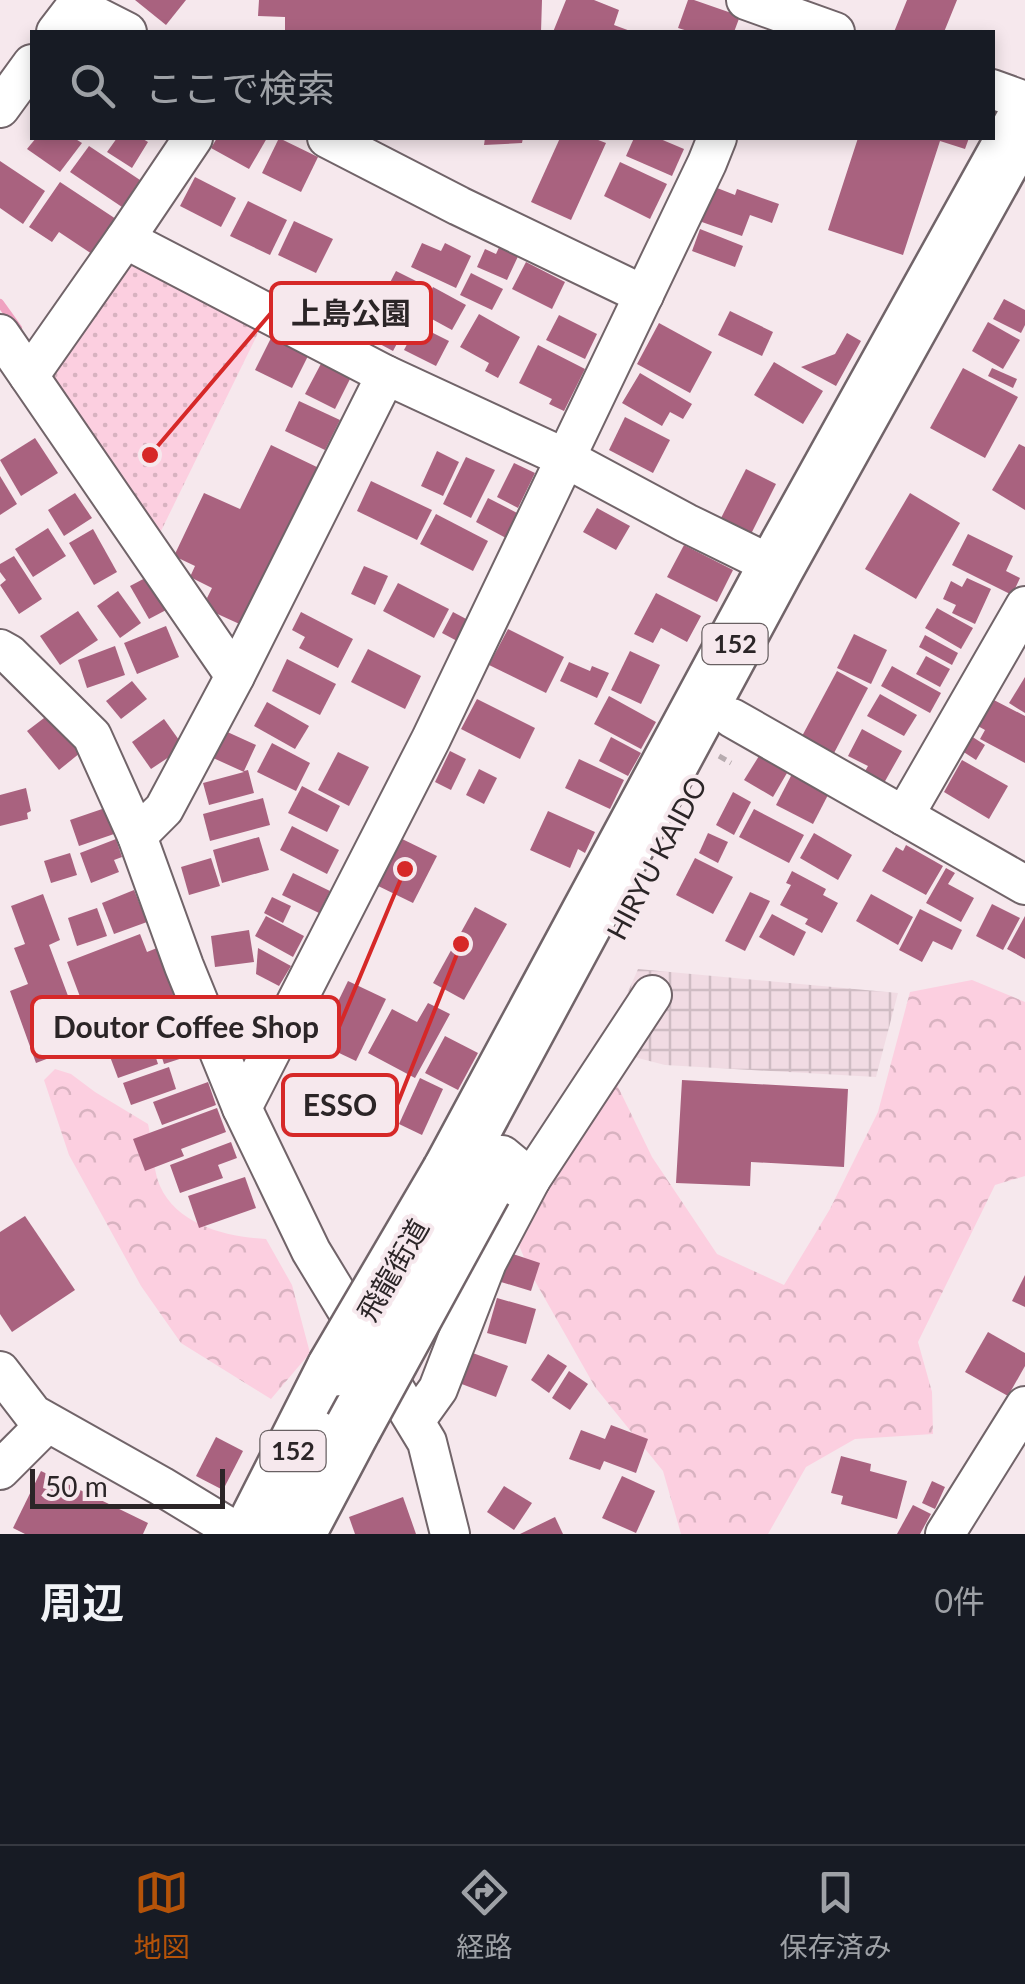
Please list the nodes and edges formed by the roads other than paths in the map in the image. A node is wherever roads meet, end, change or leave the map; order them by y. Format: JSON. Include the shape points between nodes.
{"nodes":[{"id":1,"x":760,"y":10,"type":"edge"},
{"id":2,"x":71,"y":13,"type":"edge"},
{"id":3,"x":121,"y":30,"type":"edge"},
{"id":4,"x":828,"y":30,"type":"edge"},
{"id":5,"x":30,"y":67,"type":"edge"},
{"id":6,"x":995,"y":90,"type":"edge"},
{"id":7,"x":1025,"y":101,"type":"edge"},
{"id":8,"x":0,"y":108,"type":"edge"},
{"id":9,"x":1025,"y":119,"type":"edge"},
{"id":10,"x":192,"y":140,"type":"edge"},
{"id":11,"x":331,"y":140,"type":"edge"},
{"id":12,"x":716,"y":140,"type":"edge"},
{"id":13,"x":1025,"y":186,"type":"edge"},
{"id":14,"x":125,"y":239,"type":"junction"},
{"id":15,"x":644,"y":295,"type":"junction"},
{"id":16,"x":0,"y":334,"type":"edge"},
{"id":17,"x":37,"y":364,"type":"junction"},
{"id":18,"x":386,"y":375,"type":"junction"},
{"id":19,"x":565,"y":458,"type":"junction"},
{"id":20,"x":776,"y":567,"type":"junction"},
{"id":21,"x":1025,"y":606,"type":"edge"},
{"id":22,"x":0,"y":649,"type":"edge"},
{"id":23,"x":235,"y":676,"type":"junction"},
{"id":24,"x":732,"y":718,"type":"junction"},
{"id":25,"x":904,"y":816,"type":"junction"},
{"id":26,"x":137,"y":836,"type":"junction"},
{"id":27,"x":1025,"y":885,"type":"edge"},
{"id":28,"x":652,"y":995,"type":"dead end"},
{"id":29,"x":242,"y":1108,"type":"junction"},
{"id":30,"x":491,"y":1174,"type":"junction"},
{"id":31,"x":0,"y":1371,"type":"edge"},
{"id":32,"x":1025,"y":1406,"type":"edge"},
{"id":33,"x":415,"y":1421,"type":"junction"},
{"id":34,"x":47,"y":1424,"type":"junction"},
{"id":35,"x":0,"y":1470,"type":"edge"},
{"id":36,"x":240,"y":1534,"type":"edge"},
{"id":37,"x":251,"y":1534,"type":"edge"},
{"id":38,"x":297,"y":1534,"type":"edge"},
{"id":39,"x":450,"y":1534,"type":"edge"},
{"id":40,"x":945,"y":1534,"type":"edge"}],
"edges":[{"from":1,"to":4,"type":"street"},
{"from":2,"to":3,"type":"street"},
{"from":5,"to":8,"type":"street"},
{"from":6,"to":7,"type":"street"},
{"from":9,"to":20,"type":"highway","name":"HIRYU KAIDO","number":"152"},
{"from":10,"to":14,"type":"street"},
{"from":11,"to":15,"type":"street"},
{"from":12,"to":15,"type":"street"},
{"from":13,"to":24,"type":"highway","name":"HIRYU KAIDO","number":"152"},
{"from":14,"to":17,"type":"street"},
{"from":14,"to":18,"type":"street"},
{"from":15,"to":19,"type":"street"},
{"from":16,"to":17,"type":"street"},
{"from":17,"to":23,"type":"street"},
{"from":18,"to":19,"type":"street"},
{"from":18,"to":23,"type":"street"},
{"from":19,"to":20,"type":"street"},
{"from":19,"to":29,"type":"street"},
{"from":20,"to":30,"type":"highway","name":"HIRYU KAIDO","number":"152"},
{"from":21,"to":25,"type":"street"},
{"from":22,"to":26,"type":"street","via":[[92,736]]},
{"from":23,"to":26,"type":"street","via":[[164,809]]},
{"from":24,"to":25,"type":"street"},
{"from":24,"to":30,"type":"highway","name":"HIRYU KAIDO","number":"152"},
{"from":25,"to":27,"type":"street"},
{"from":26,"to":29,"type":"street"},
{"from":28,"to":30,"type":"street"},
{"from":29,"to":33,"type":"street","via":[[311,1251]]},
{"from":30,"to":33,"type":"street","via":[[487,1262],[438,1389]]},
{"from":30,"to":37,"type":"highway","name":"飛龍街道","number":"152","bridge":true,"via":[[335,1368]]},
{"from":30,"to":38,"type":"highway","name":"HIRYU KAIDO","number":"152","bridge":true},
{"from":31,"to":34,"type":"street"},
{"from":32,"to":40,"type":"street"},
{"from":33,"to":39,"type":"street","via":[[427,1442]]},
{"from":34,"to":35,"type":"street"},
{"from":34,"to":36,"type":"street"}]}
